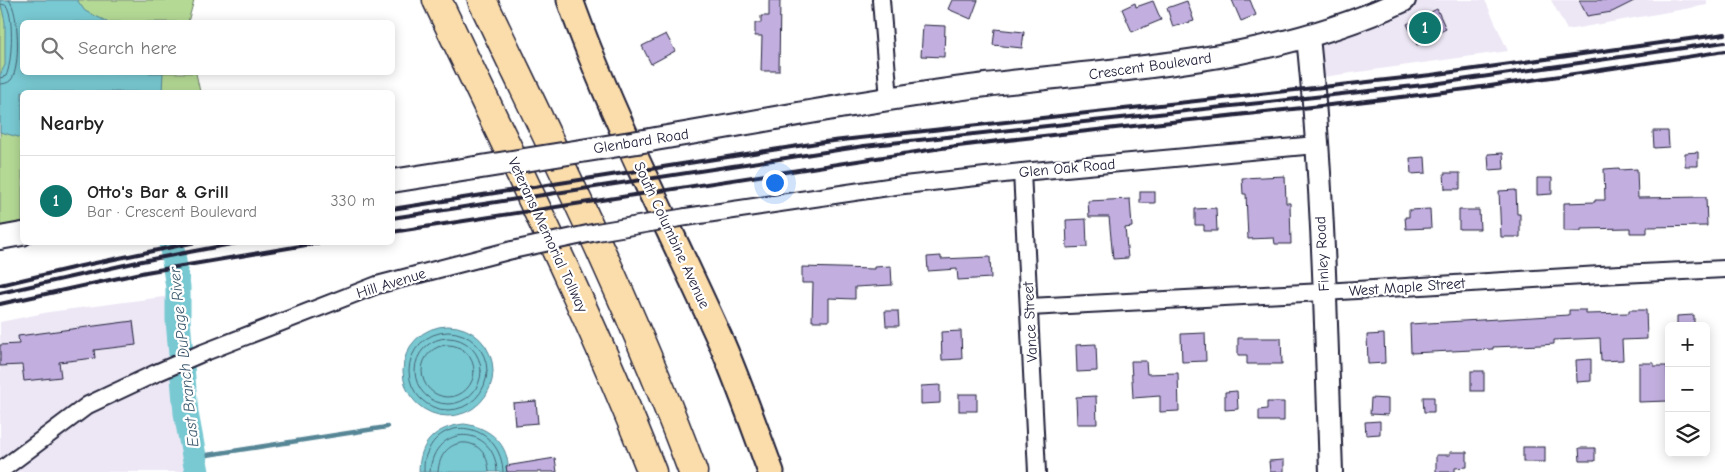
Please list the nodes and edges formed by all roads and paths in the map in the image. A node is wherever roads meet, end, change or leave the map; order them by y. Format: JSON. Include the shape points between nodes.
{"nodes":[{"id":1,"x":437,"y":0,"type":"edge"},
{"id":2,"x":482,"y":0,"type":"edge"},
{"id":3,"x":570,"y":0,"type":"edge"},
{"id":4,"x":882,"y":0,"type":"edge"},
{"id":5,"x":1404,"y":0,"type":"edge"},
{"id":6,"x":1308,"y":37,"type":"junction"},
{"id":7,"x":889,"y":99,"type":"junction"},
{"id":8,"x":1316,"y":145,"type":"junction"},
{"id":9,"x":1022,"y":172,"type":"junction"},
{"id":10,"x":395,"y":181,"type":"edge"},
{"id":11,"x":819,"y":198,"type":"joint"},
{"id":12,"x":20,"y":234,"type":"edge"},
{"id":13,"x":0,"y":238,"type":"edge"},
{"id":14,"x":1725,"y":269,"type":"edge"},
{"id":15,"x":1324,"y":292,"type":"junction"},
{"id":16,"x":1029,"y":307,"type":"junction"},
{"id":17,"x":0,"y":471,"type":"edge"},
{"id":18,"x":652,"y":472,"type":"edge"},
{"id":19,"x":692,"y":472,"type":"edge"},
{"id":20,"x":771,"y":472,"type":"edge"},
{"id":21,"x":1037,"y":472,"type":"edge"},
{"id":22,"x":1332,"y":472,"type":"edge"}],
"edges":[{"from":1,"to":18,"type":"highway","name":"Veterans Memorial Tollway","via":[[574,290]]},
{"from":2,"to":19,"type":"highway","via":[[613,276]]},
{"from":3,"to":20,"type":"main road","name":"South Columbine Avenue","via":[[609,100],[723,346]]},
{"from":4,"to":7,"type":"street"},
{"from":5,"to":6,"type":"street","name":"Crescent Boulevard","via":[[1363,19]]},
{"from":6,"to":7,"type":"street","name":"Crescent Boulevard","via":[[1226,56]]},
{"from":6,"to":8,"type":"street","name":"Finley Road"},
{"from":7,"to":10,"type":"street","name":"Glenbard Road","bridge":true},
{"from":8,"to":9,"type":"street","name":"Glen Oak Road"},
{"from":8,"to":15,"type":"street","name":"Finley Road"},
{"from":9,"to":11,"type":"street","name":"Glen Oak Road"},
{"from":9,"to":16,"type":"street","name":"Vance Street"},
{"from":11,"to":17,"type":"street","name":"Hill Avenue","bridge":true,"via":[[597,232],[377,285],[200,354],[88,405]]},
{"from":12,"to":13,"type":"street"},
{"from":14,"to":15,"type":"street","name":"West Maple Street"},
{"from":15,"to":16,"type":"street","name":"West Maple Street"},
{"from":15,"to":22,"type":"street","name":"Finley Road"},
{"from":16,"to":21,"type":"street","name":"Vance Street"}]}
